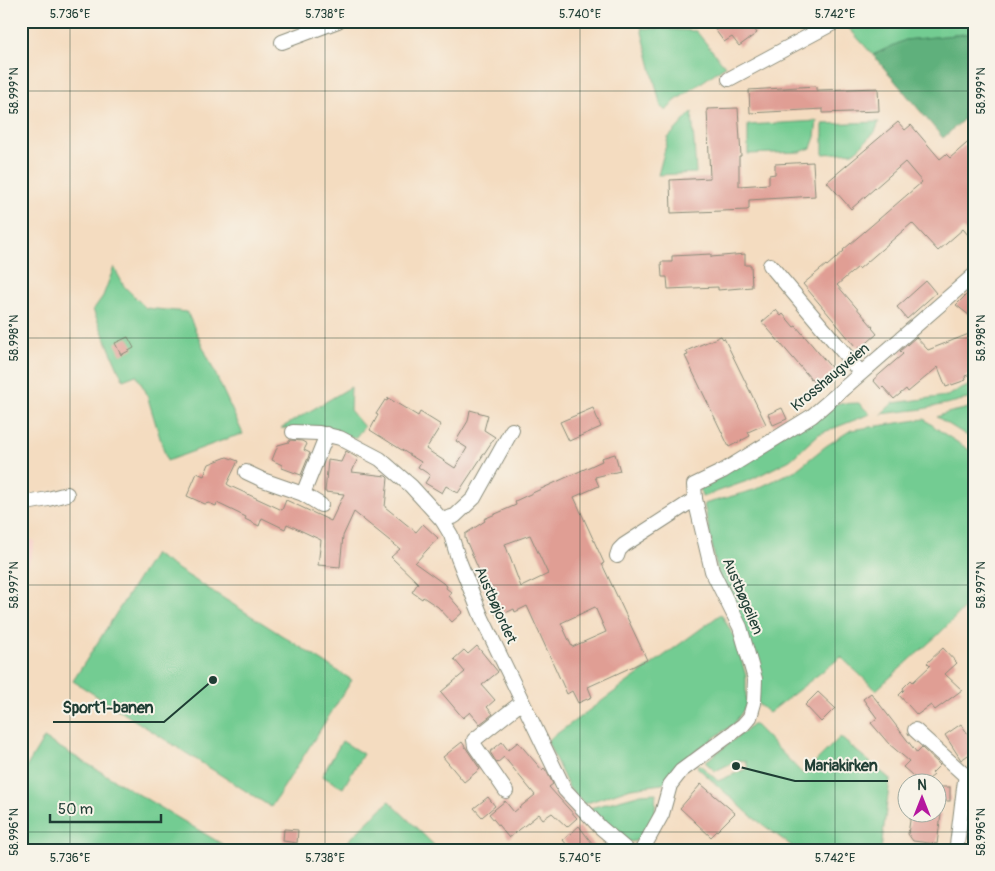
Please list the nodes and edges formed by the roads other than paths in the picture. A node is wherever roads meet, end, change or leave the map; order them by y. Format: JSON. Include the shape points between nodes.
{"nodes":[{"id":1,"x":338,"y":21,"type":"edge"},
{"id":2,"x":837,"y":21,"type":"edge"},
{"id":3,"x":282,"y":42,"type":"dead end"},
{"id":4,"x":729,"y":79,"type":"dead end"},
{"id":5,"x":770,"y":265,"type":"dead end"},
{"id":6,"x":974,"y":275,"type":"edge"},
{"id":7,"x":860,"y":372,"type":"junction"},
{"id":8,"x":512,"y":430,"type":"dead end"},
{"id":9,"x":293,"y":432,"type":"dead end"},
{"id":10,"x":327,"y":434,"type":"junction"},
{"id":11,"x":246,"y":472,"type":"dead end"},
{"id":12,"x":695,"y":492,"type":"junction"},
{"id":13,"x":67,"y":494,"type":"dead end"},
{"id":14,"x":303,"y":494,"type":"junction"},
{"id":15,"x":21,"y":504,"type":"edge"},
{"id":16,"x":321,"y":505,"type":"dead end"},
{"id":17,"x":442,"y":520,"type":"junction"},
{"id":18,"x":618,"y":556,"type":"dead end"},
{"id":19,"x":522,"y":702,"type":"junction"},
{"id":20,"x":915,"y":730,"type":"dead end"},
{"id":21,"x":971,"y":775,"type":"edge"},
{"id":22,"x":506,"y":791,"type":"dead end"},
{"id":23,"x":627,"y":850,"type":"edge"},
{"id":24,"x":642,"y":850,"type":"edge"},
{"id":25,"x":954,"y":850,"type":"edge"}],
"edges":[{"from":1,"to":3,"type":"street"},
{"from":2,"to":4,"type":"street"},
{"from":5,"to":7,"type":"street"},
{"from":6,"to":7,"type":"street","name":"Krosshaugveien"},
{"from":7,"to":12,"type":"street","name":"Krosshaugveien","via":[[802,423]]},
{"from":8,"to":17,"type":"street","via":[[474,498],[455,516]]},
{"from":9,"to":10,"type":"street","name":"Austbøjordet"},
{"from":10,"to":14,"type":"street"},
{"from":10,"to":17,"type":"street","name":"Austbøjordet","via":[[380,459]]},
{"from":11,"to":14,"type":"street"},
{"from":12,"to":18,"type":"street","via":[[624,545]]},
{"from":12,"to":24,"type":"street","name":"Austbøgeilen","via":[[712,571],[740,627],[749,654],[755,679],[754,703],[747,721],[673,778],[662,814]]},
{"from":13,"to":15,"type":"street"},
{"from":14,"to":16,"type":"street"},
{"from":17,"to":19,"type":"street","name":"Austbøjordet","via":[[451,535],[482,618]]},
{"from":19,"to":22,"type":"street","via":[[474,740]]},
{"from":19,"to":23,"type":"street","name":"Austbøjordet","via":[[565,790]]},
{"from":20,"to":21,"type":"street"},
{"from":21,"to":25,"type":"street","via":[[965,781]]}]}
